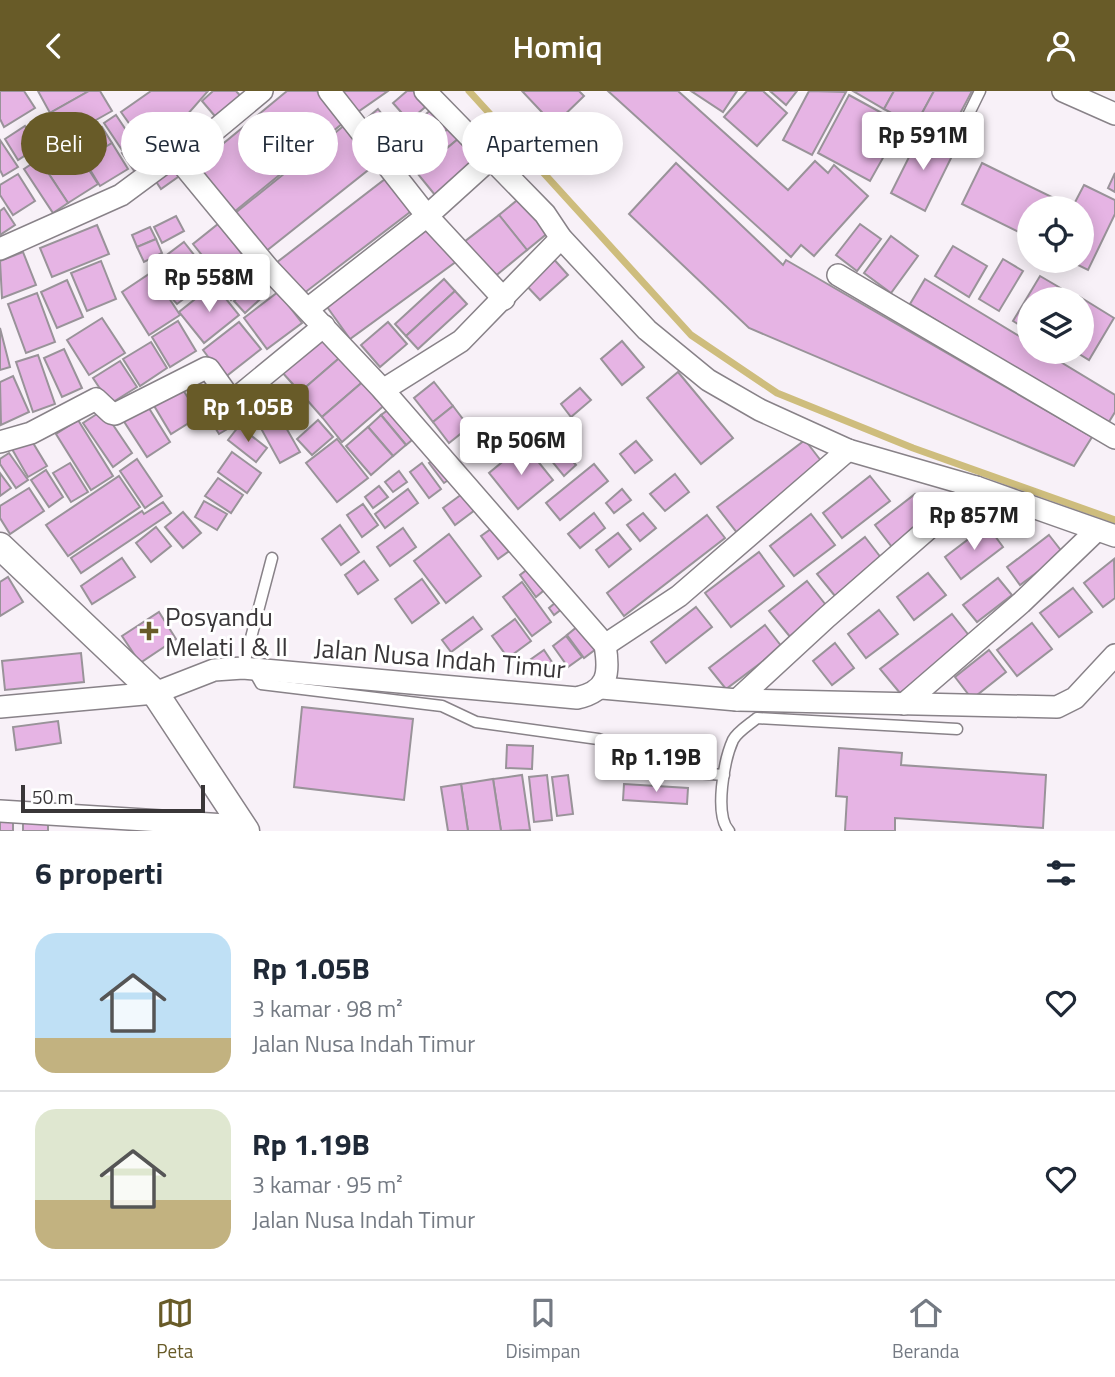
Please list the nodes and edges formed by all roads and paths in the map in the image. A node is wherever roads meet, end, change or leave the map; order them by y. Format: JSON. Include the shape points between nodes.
{"nodes":[{"id":1,"x":262,"y":91,"type":"edge"},
{"id":2,"x":329,"y":91,"type":"edge"},
{"id":3,"x":425,"y":91,"type":"edge"},
{"id":4,"x":980,"y":91,"type":"edge"},
{"id":5,"x":1063,"y":91,"type":"edge"},
{"id":6,"x":1115,"y":114,"type":"edge"},
{"id":7,"x":224,"y":123,"type":"edge"},
{"id":8,"x":462,"y":130,"type":"edge"},
{"id":9,"x":956,"y":141,"type":"dead end"},
{"id":10,"x":148,"y":175,"type":"edge"},
{"id":11,"x":191,"y":175,"type":"edge"},
{"id":12,"x":473,"y":175,"type":"edge"},
{"id":13,"x":506,"y":175,"type":"edge"},
{"id":14,"x":428,"y":216,"type":"junction"},
{"id":15,"x":561,"y":238,"type":"junction"},
{"id":16,"x":0,"y":249,"type":"edge"},
{"id":17,"x":838,"y":275,"type":"dead end"},
{"id":18,"x":504,"y":299,"type":"junction"},
{"id":19,"x":309,"y":308,"type":"junction"},
{"id":20,"x":324,"y":326,"type":"junction"},
{"id":21,"x":383,"y":390,"type":"junction"},
{"id":22,"x":1115,"y":438,"type":"edge"},
{"id":23,"x":0,"y":442,"type":"edge"},
{"id":24,"x":848,"y":450,"type":"junction"},
{"id":25,"x":976,"y":487,"type":"junction"},
{"id":26,"x":1106,"y":533,"type":"edge"},
{"id":27,"x":0,"y":546,"type":"edge"},
{"id":28,"x":272,"y":558,"type":"dead end"},
{"id":29,"x":605,"y":645,"type":"junction"},
{"id":30,"x":1115,"y":655,"type":"edge"},
{"id":31,"x":248,"y":669,"type":"junction"},
{"id":32,"x":602,"y":688,"type":"junction"},
{"id":33,"x":155,"y":693,"type":"junction"},
{"id":34,"x":737,"y":700,"type":"junction"},
{"id":35,"x":904,"y":704,"type":"junction"},
{"id":36,"x":0,"y":707,"type":"edge"},
{"id":37,"x":957,"y":729,"type":"dead end"},
{"id":38,"x":724,"y":775,"type":"junction"},
{"id":39,"x":0,"y":811,"type":"edge"},
{"id":40,"x":244,"y":828,"type":"edge"},
{"id":41,"x":729,"y":831,"type":"edge"}],
"edges":[{"from":1,"to":7,"type":"street"},
{"from":2,"to":14,"type":"street"},
{"from":3,"to":8,"type":"street"},
{"from":4,"to":9,"type":"lane"},
{"from":5,"to":6,"type":"street"},
{"from":10,"to":16,"type":"street","via":[[121,195]]},
{"from":11,"to":19,"type":"street","name":"Jalan Nusa Indah Timur","via":[[268,268]]},
{"from":12,"to":14,"type":"street"},
{"from":13,"to":15,"type":"street","via":[[545,214]]},
{"from":14,"to":18,"type":"street"},
{"from":14,"to":19,"type":"street"},
{"from":15,"to":18,"type":"street"},
{"from":15,"to":24,"type":"street","via":[[647,330],[708,380],[760,410]]},
{"from":17,"to":22,"type":"street"},
{"from":18,"to":21,"type":"street","via":[[461,341]]},
{"from":19,"to":20,"type":"street","name":"Jalan Nusa Indah Timur"},
{"from":20,"to":21,"type":"street","name":"Jalan Nusa Indah Timur"},
{"from":20,"to":23,"type":"street","via":[[234,400],[206,368],[115,414],[96,399],[30,433]]},
{"from":21,"to":29,"type":"street","name":"Jalan Nusa Indah Timur"},
{"from":24,"to":25,"type":"street"},
{"from":24,"to":29,"type":"street","via":[[679,596]]},
{"from":25,"to":26,"type":"street"},
{"from":25,"to":34,"type":"street"},
{"from":26,"to":35,"type":"street"},
{"from":27,"to":33,"type":"street"},
{"from":28,"to":31,"type":"lane"},
{"from":29,"to":32,"type":"street","name":"Jalan Nusa Indah Timur","via":[[608,660]]},
{"from":30,"to":35,"type":"street","via":[[1075,698],[1057,707]]},
{"from":31,"to":32,"type":"street","name":"Jalan Nusa Indah Timur","via":[[577,698]]},
{"from":31,"to":33,"type":"street","name":"Jalan Nusa Indah Timur","via":[[214,670]]},
{"from":31,"to":38,"type":"lane","via":[[261,684],[442,706],[476,722],[598,739],[696,773]]},
{"from":32,"to":34,"type":"street"},
{"from":33,"to":36,"type":"street","name":"Jalan Nusa Indah Timur"},
{"from":33,"to":40,"type":"street"},
{"from":34,"to":35,"type":"street"},
{"from":37,"to":38,"type":"lane","via":[[757,718],[734,738]]},
{"from":38,"to":41,"type":"lane","via":[[721,815]]},
{"from":39,"to":40,"type":"street"}]}
